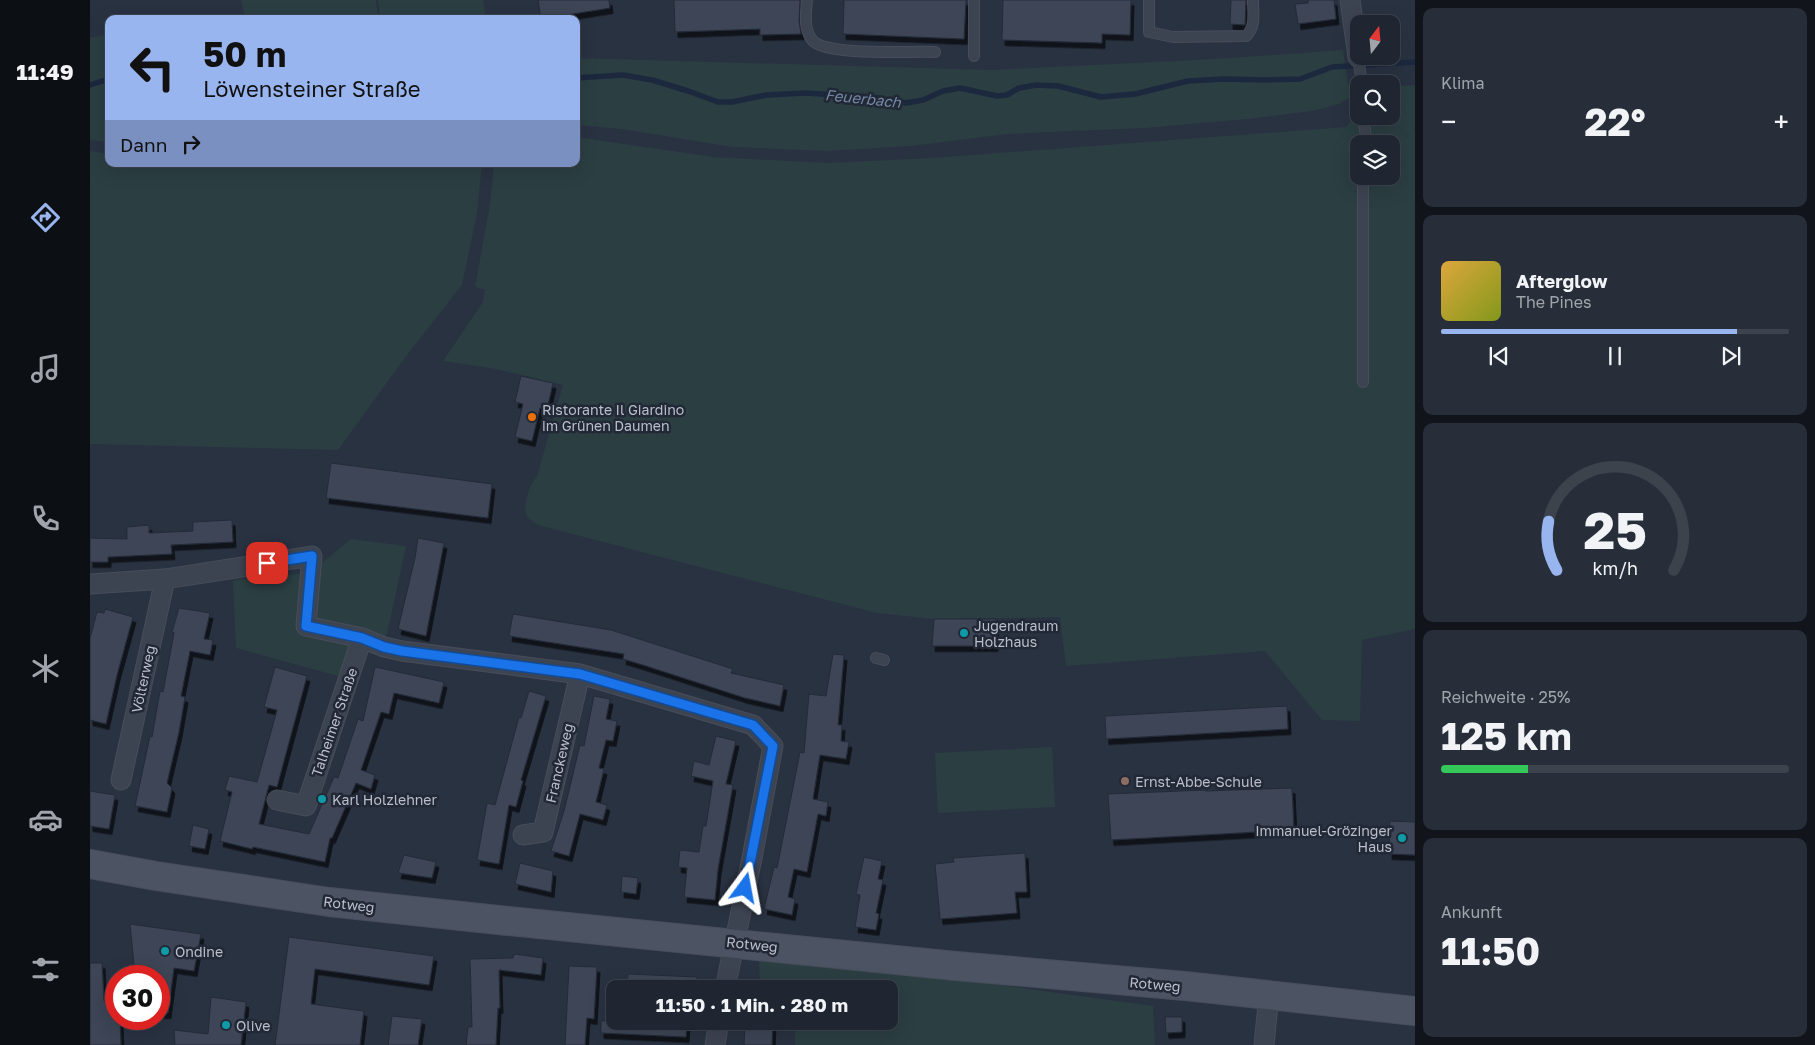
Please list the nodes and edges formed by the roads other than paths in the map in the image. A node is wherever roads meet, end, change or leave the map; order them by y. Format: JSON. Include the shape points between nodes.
{"nodes":[{"id":1,"x":807,"y":0,"type":"edge"},
{"id":2,"x":974,"y":0,"type":"edge"},
{"id":3,"x":1149,"y":0,"type":"edge"},
{"id":4,"x":1253,"y":0,"type":"edge"},
{"id":5,"x":1350,"y":0,"type":"edge"},
{"id":6,"x":1352,"y":15,"type":"edge"},
{"id":7,"x":935,"y":52,"type":"dead end"},
{"id":8,"x":974,"y":56,"type":"dead end"},
{"id":9,"x":1363,"y":185,"type":"edge"},
{"id":10,"x":1363,"y":382,"type":"dead end"},
{"id":11,"x":165,"y":579,"type":"junction"},
{"id":12,"x":90,"y":584,"type":"edge"},
{"id":13,"x":362,"y":638,"type":"junction"},
{"id":14,"x":580,"y":674,"type":"junction"},
{"id":15,"x":121,"y":780,"type":"dead end"},
{"id":16,"x":277,"y":800,"type":"dead end"},
{"id":17,"x":523,"y":835,"type":"dead end"},
{"id":18,"x":90,"y":864,"type":"edge"},
{"id":19,"x":734,"y":943,"type":"junction"},
{"id":20,"x":727,"y":980,"type":"edge"},
{"id":21,"x":1269,"y":995,"type":"junction"},
{"id":22,"x":1415,"y":1011,"type":"edge"},
{"id":23,"x":718,"y":1030,"type":"edge"},
{"id":24,"x":715,"y":1045,"type":"edge"},
{"id":25,"x":1264,"y":1045,"type":"edge"}],
"edges":[{"from":1,"to":7,"type":"lane","via":[[808,34],[825,48]]},
{"from":2,"to":8,"type":"lane"},
{"from":3,"to":4,"type":"lane","via":[[1149,32],[1174,36],[1246,36],[1253,26]]},
{"from":5,"to":6,"type":"street"},
{"from":9,"to":10,"type":"lane"},
{"from":11,"to":12,"type":"street"},
{"from":11,"to":13,"type":"street","via":[[312,556],[306,626]]},
{"from":11,"to":15,"type":"street","name":"Völterweg"},
{"from":13,"to":14,"type":"street","via":[[402,651]]},
{"from":13,"to":16,"type":"street","name":"Talheimer Straße","via":[[306,806]]},
{"from":14,"to":17,"type":"street","name":"Franckeweg","via":[[543,832]]},
{"from":14,"to":19,"type":"street","via":[[753,725],[773,746]]},
{"from":18,"to":19,"type":"main road","name":"Rotweg","via":[[329,902]]},
{"from":19,"to":20,"type":"street"},
{"from":19,"to":21,"type":"main road","name":"Rotweg"},
{"from":21,"to":22,"type":"main road","name":"Rotweg"},
{"from":21,"to":25,"type":"street"},
{"from":23,"to":24,"type":"street"}]}
